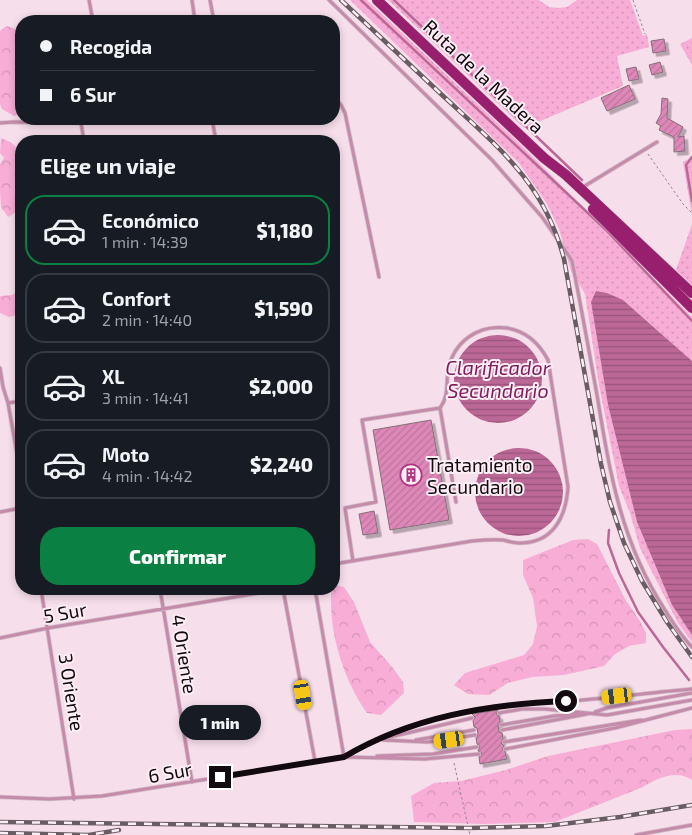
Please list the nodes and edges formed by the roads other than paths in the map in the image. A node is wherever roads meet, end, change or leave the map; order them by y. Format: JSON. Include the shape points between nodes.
{"nodes":[{"id":1,"x":89,"y":0,"type":"edge"},
{"id":2,"x":192,"y":0,"type":"edge"},
{"id":3,"x":210,"y":0,"type":"edge"},
{"id":4,"x":329,"y":0,"type":"edge"},
{"id":5,"x":377,"y":0,"type":"edge"},
{"id":6,"x":92,"y":15,"type":"edge"},
{"id":7,"x":194,"y":15,"type":"edge"},
{"id":8,"x":213,"y":15,"type":"edge"},
{"id":9,"x":340,"y":104,"type":"edge"},
{"id":10,"x":15,"y":122,"type":"edge"},
{"id":11,"x":0,"y":124,"type":"edge"},
{"id":12,"x":657,"y":142,"type":"dead end"},
{"id":13,"x":544,"y":158,"type":"junction"},
{"id":14,"x":580,"y":189,"type":"junction"},
{"id":15,"x":379,"y":277,"type":"dead end"},
{"id":16,"x":692,"y":293,"type":"edge"},
{"id":17,"x":692,"y":308,"type":"edge"},
{"id":18,"x":0,"y":368,"type":"edge"},
{"id":19,"x":2,"y":387,"type":"edge"},
{"id":20,"x":15,"y":402,"type":"edge"},
{"id":21,"x":8,"y":403,"type":"junction"},
{"id":22,"x":440,"y":408,"type":"junction"},
{"id":23,"x":15,"y":442,"type":"edge"},
{"id":24,"x":456,"y":502,"type":"dead end"},
{"id":25,"x":15,"y":509,"type":"edge"},
{"id":26,"x":0,"y":512,"type":"edge"},
{"id":27,"x":353,"y":561,"type":"junction"},
{"id":28,"x":340,"y":563,"type":"edge"},
{"id":29,"x":42,"y":595,"type":"edge"},
{"id":30,"x":161,"y":595,"type":"edge"},
{"id":31,"x":249,"y":595,"type":"edge"},
{"id":32,"x":284,"y":595,"type":"edge"},
{"id":33,"x":316,"y":595,"type":"edge"},
{"id":34,"x":163,"y":610,"type":"junction"},
{"id":35,"x":48,"y":628,"type":"junction"},
{"id":36,"x":0,"y":638,"type":"edge"},
{"id":37,"x":692,"y":647,"type":"edge"},
{"id":38,"x":692,"y":688,"type":"edge"},
{"id":39,"x":692,"y":693,"type":"edge"},
{"id":40,"x":692,"y":700,"type":"edge"},
{"id":41,"x":692,"y":708,"type":"edge"},
{"id":42,"x":499,"y":713,"type":"dead end"},
{"id":43,"x":593,"y":713,"type":"junction"},
{"id":44,"x":472,"y":718,"type":"dead end"},
{"id":45,"x":647,"y":719,"type":"junction"},
{"id":46,"x":501,"y":725,"type":"dead end"},
{"id":47,"x":474,"y":730,"type":"dead end"},
{"id":48,"x":502,"y":730,"type":"dead end"},
{"id":49,"x":475,"y":735,"type":"dead end"},
{"id":50,"x":380,"y":740,"type":"junction"},
{"id":51,"x":410,"y":741,"type":"junction"},
{"id":52,"x":504,"y":742,"type":"dead end"},
{"id":53,"x":478,"y":747,"type":"dead end"},
{"id":54,"x":505,"y":750,"type":"dead end"},
{"id":55,"x":479,"y":754,"type":"dead end"},
{"id":56,"x":344,"y":757,"type":"junction"},
{"id":57,"x":369,"y":757,"type":"junction"},
{"id":58,"x":315,"y":761,"type":"junction"},
{"id":59,"x":192,"y":782,"type":"junction"},
{"id":60,"x":0,"y":797,"type":"edge"},
{"id":61,"x":74,"y":799,"type":"junction"},
{"id":62,"x":692,"y":825,"type":"edge"},
{"id":63,"x":636,"y":835,"type":"edge"}],
"edges":[{"from":1,"to":6,"type":"lane"},
{"from":2,"to":7,"type":"lane"},
{"from":3,"to":8,"type":"lane"},
{"from":4,"to":37,"type":"lane","via":[[492,160],[542,217],[572,261],[613,487],[622,519],[649,584]]},
{"from":5,"to":13,"type":"highway","name":"Ruta de la Madera"},
{"from":9,"to":15,"type":"lane","via":[[345,113]]},
{"from":10,"to":11,"type":"lane"},
{"from":12,"to":14,"type":"lane"},
{"from":13,"to":14,"type":"highway","name":"Ruta de la Madera"},
{"from":13,"to":17,"type":"highway","name":"Ruta de la Madera"},
{"from":14,"to":16,"type":"highway","name":"Ruta de la Madera"},
{"from":18,"to":19,"type":"lane"},
{"from":19,"to":21,"type":"lane"},
{"from":20,"to":21,"type":"lane"},
{"from":21,"to":23,"type":"lane"},
{"from":22,"to":24,"type":"lane"},
{"from":22,"to":27,"type":"lane","via":[[362,420],[376,502],[345,508]]},
{"from":22,"to":27,"type":"lane","via":[[447,394],[451,358],[465,339],[481,329],[500,327],[518,330],[531,338],[548,360],[568,487],[563,515],[543,538],[529,542],[487,539]]},
{"from":25,"to":26,"type":"lane"},
{"from":27,"to":28,"type":"lane"},
{"from":29,"to":35,"type":"lane","name":"3 Oriente"},
{"from":30,"to":34,"type":"lane","name":"4 Oriente"},
{"from":31,"to":34,"type":"lane","name":"5 Sur"},
{"from":32,"to":58,"type":"lane"},
{"from":33,"to":56,"type":"lane"},
{"from":34,"to":35,"type":"lane","name":"5 Sur"},
{"from":34,"to":59,"type":"lane","name":"4 Oriente"},
{"from":35,"to":36,"type":"lane","name":"5 Sur"},
{"from":35,"to":61,"type":"lane","name":"3 Oriente"},
{"from":38,"to":50,"type":"lane","via":[[487,708],[431,720]]},
{"from":39,"to":43,"type":"lane"},
{"from":40,"to":43,"type":"lane","via":[[607,715]]},
{"from":41,"to":45,"type":"lane"},
{"from":42,"to":43,"type":"lane","via":[[534,709]]},
{"from":43,"to":46,"type":"lane"},
{"from":43,"to":48,"type":"lane"},
{"from":44,"to":50,"type":"lane"},
{"from":45,"to":52,"type":"lane"},
{"from":45,"to":54,"type":"lane","via":[[595,733]]},
{"from":47,"to":51,"type":"lane"},
{"from":49,"to":51,"type":"lane","via":[[438,741]]},
{"from":50,"to":51,"type":"lane"},
{"from":50,"to":56,"type":"lane"},
{"from":53,"to":57,"type":"lane","via":[[433,754]]},
{"from":55,"to":57,"type":"lane","via":[[406,759]]},
{"from":56,"to":57,"type":"lane"},
{"from":56,"to":58,"type":"lane","name":"6 Sur"},
{"from":58,"to":59,"type":"lane","name":"6 Sur"},
{"from":59,"to":61,"type":"lane","name":"6 Sur"},
{"from":60,"to":61,"type":"lane","name":"6 Sur"},
{"from":62,"to":63,"type":"lane"}]}
